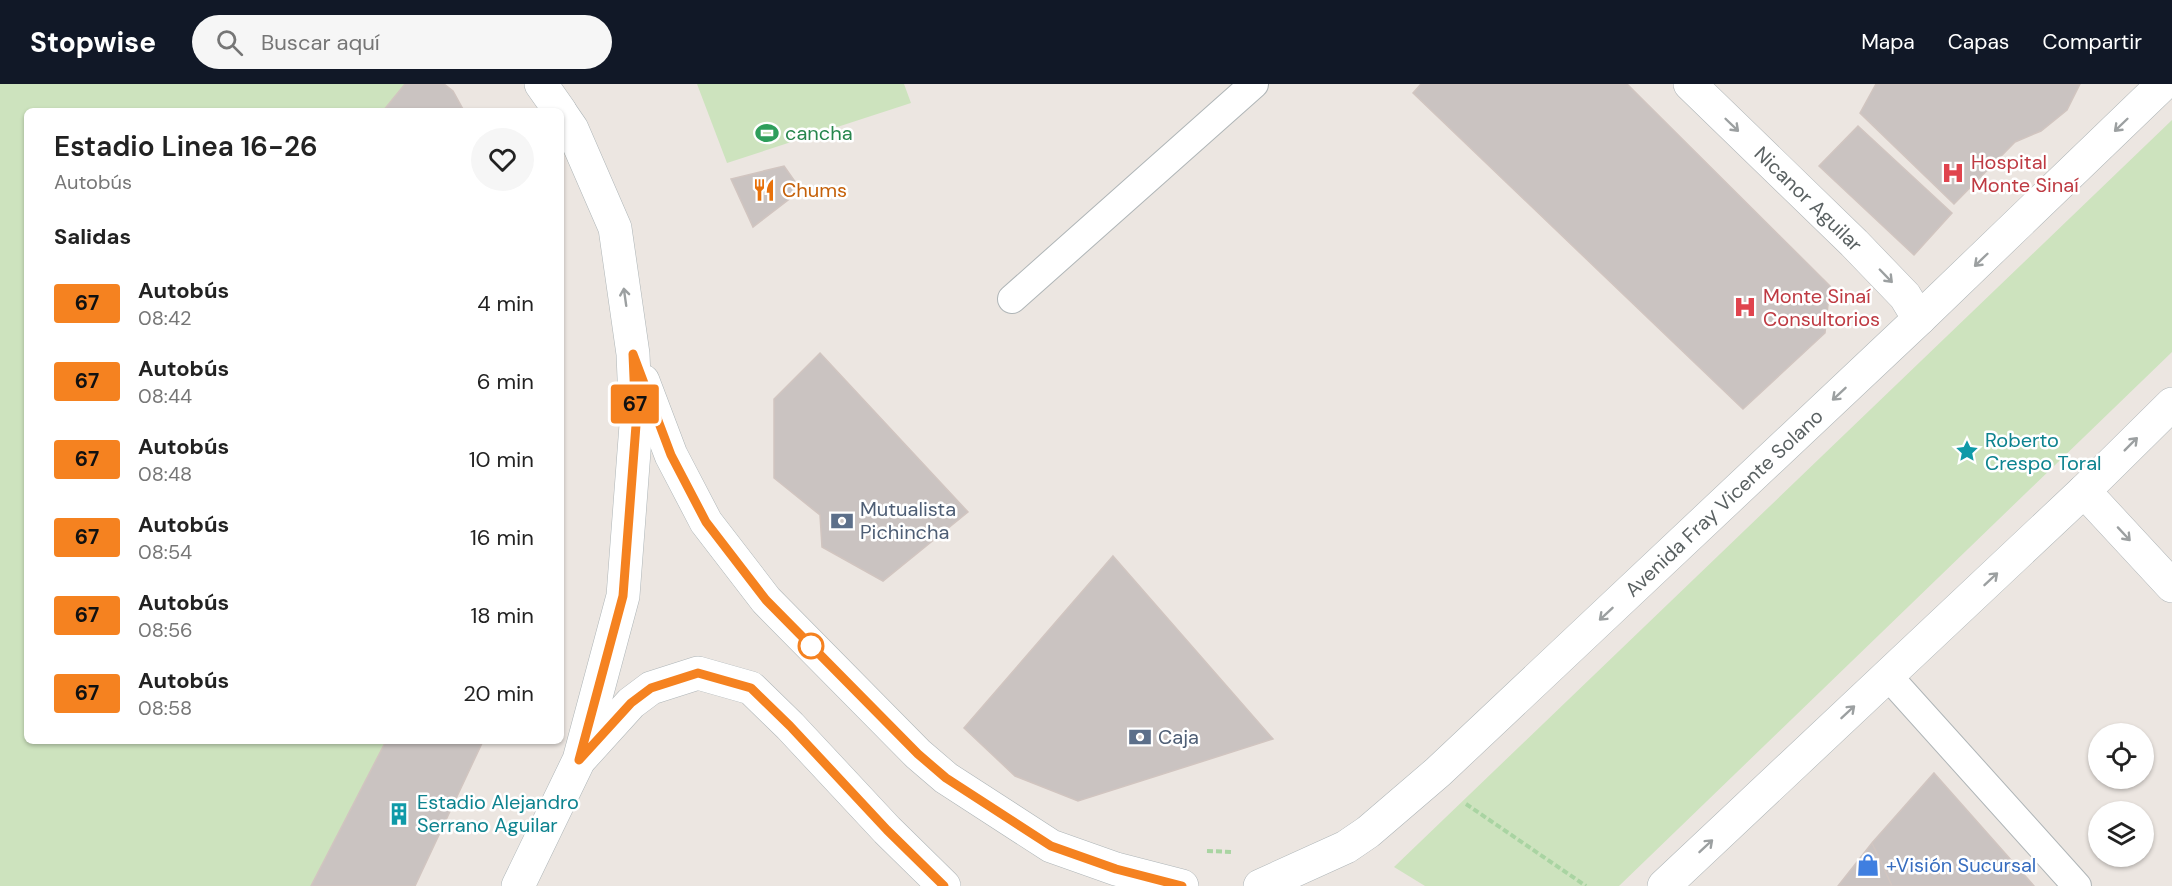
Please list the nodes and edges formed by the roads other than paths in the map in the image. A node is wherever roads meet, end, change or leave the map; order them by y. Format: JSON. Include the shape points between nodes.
{"nodes":[{"id":1,"x":541,"y":84,"type":"edge"},
{"id":2,"x":1254,"y":84,"type":"edge"},
{"id":3,"x":1690,"y":84,"type":"edge"},
{"id":4,"x":2163,"y":84,"type":"edge"},
{"id":5,"x":557,"y":108,"type":"edge"},
{"id":6,"x":564,"y":118,"type":"edge"},
{"id":7,"x":1012,"y":299,"type":"dead end"},
{"id":8,"x":1919,"y":319,"type":"junction"},
{"id":9,"x":633,"y":354,"type":"junction"},
{"id":10,"x":2172,"y":404,"type":"edge"},
{"id":11,"x":2084,"y":491,"type":"junction"},
{"id":12,"x":2172,"y":586,"type":"edge"},
{"id":13,"x":1888,"y":676,"type":"junction"},
{"id":14,"x":579,"y":760,"type":"junction"},
{"id":15,"x":518,"y":886,"type":"edge"},
{"id":16,"x":944,"y":886,"type":"edge"},
{"id":17,"x":1182,"y":886,"type":"edge"},
{"id":18,"x":1260,"y":886,"type":"edge"},
{"id":19,"x":1664,"y":886,"type":"edge"},
{"id":20,"x":2077,"y":886,"type":"edge"}],
"edges":[{"from":1,"to":5,"type":"main road"},
{"from":2,"to":7,"type":"lane"},
{"from":3,"to":8,"type":"main road","name":"Nicanor Aguilar","one_way":true,"via":[[1854,243],[1905,296]]},
{"from":4,"to":8,"type":"main road","name":"Avenida Fray Vicente Solano","one_way":true},
{"from":9,"to":6,"type":"main road","one_way":true,"via":[[615,228]]},
{"from":8,"to":18,"type":"main road","name":"Avenida Fray Vicente Solano","one_way":true,"via":[[1438,772],[1346,847]]},
{"from":9,"to":14,"type":"main road","via":[[636,425],[623,596]]},
{"from":9,"to":17,"type":"main road","via":[[671,455],[706,522],[766,600],[918,754],[946,778],[1051,846],[1116,869]]},
{"from":11,"to":10,"type":"main road","one_way":true},
{"from":11,"to":12,"type":"main road","one_way":true},
{"from":13,"to":11,"type":"main road","one_way":true},
{"from":19,"to":13,"type":"main road","one_way":true},
{"from":13,"to":20,"type":"lane"},
{"from":14,"to":15,"type":"main road"},
{"from":14,"to":16,"type":"main road","via":[[631,703],[651,688],[698,673],[751,688]]}]}
